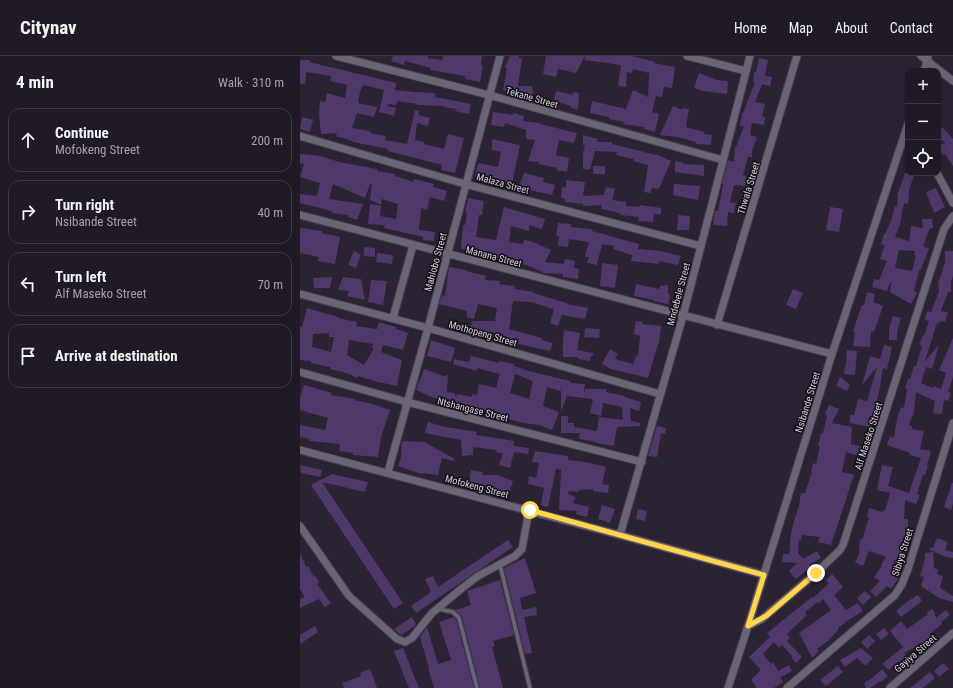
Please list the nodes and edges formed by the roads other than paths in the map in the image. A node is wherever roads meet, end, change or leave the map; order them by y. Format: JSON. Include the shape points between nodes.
{"nodes":[{"id":1,"x":336,"y":56,"type":"edge"},
{"id":2,"x":500,"y":56,"type":"edge"},
{"id":3,"x":687,"y":56,"type":"edge"},
{"id":4,"x":750,"y":56,"type":"edge"},
{"id":5,"x":797,"y":56,"type":"edge"},
{"id":6,"x":925,"y":58,"type":"edge"},
{"id":7,"x":924,"y":68,"type":"edge"},
{"id":8,"x":746,"y":71,"type":"junction"},
{"id":9,"x":953,"y":81,"type":"edge"},
{"id":10,"x":489,"y":95,"type":"junction"},
{"id":11,"x":905,"y":133,"type":"edge"},
{"id":12,"x":300,"y":136,"type":"edge"},
{"id":13,"x":723,"y":160,"type":"junction"},
{"id":14,"x":939,"y":176,"type":"edge"},
{"id":15,"x":465,"y":184,"type":"junction"},
{"id":16,"x":953,"y":203,"type":"edge"},
{"id":17,"x":300,"y":215,"type":"edge"},
{"id":18,"x":953,"y":216,"type":"edge"},
{"id":19,"x":413,"y":245,"type":"junction"},
{"id":20,"x":701,"y":246,"type":"junction"},
{"id":21,"x":447,"y":254,"type":"junction"},
{"id":22,"x":300,"y":294,"type":"edge"},
{"id":23,"x":683,"y":316,"type":"junction"},
{"id":24,"x":393,"y":318,"type":"junction"},
{"id":25,"x":717,"y":325,"type":"junction"},
{"id":26,"x":428,"y":328,"type":"junction"},
{"id":27,"x":832,"y":354,"type":"junction"},
{"id":28,"x":300,"y":372,"type":"edge"},
{"id":29,"x":660,"y":394,"type":"junction"},
{"id":30,"x":407,"y":402,"type":"junction"},
{"id":31,"x":953,"y":423,"type":"edge"},
{"id":32,"x":300,"y":450,"type":"edge"},
{"id":33,"x":642,"y":462,"type":"junction"},
{"id":34,"x":388,"y":472,"type":"junction"},
{"id":35,"x":530,"y":510,"type":"junction"},
{"id":36,"x":300,"y":526,"type":"edge"},
{"id":37,"x":620,"y":535,"type":"junction"},
{"id":38,"x":500,"y":564,"type":"junction"},
{"id":39,"x":764,"y":575,"type":"junction"},
{"id":40,"x":438,"y":608,"type":"junction"},
{"id":41,"x":748,"y":626,"type":"junction"},
{"id":42,"x":953,"y":633,"type":"edge"},
{"id":43,"x":477,"y":688,"type":"edge"},
{"id":44,"x":530,"y":688,"type":"edge"},
{"id":45,"x":728,"y":688,"type":"edge"},
{"id":46,"x":787,"y":688,"type":"edge"},
{"id":47,"x":890,"y":688,"type":"edge"}],
"edges":[{"from":1,"to":10,"type":"street","name":"Tekane Street"},
{"from":2,"to":10,"type":"street","name":"Mahlobo Street"},
{"from":3,"to":8,"type":"street"},
{"from":4,"to":8,"type":"street","name":"Mndebele Street"},
{"from":5,"to":25,"type":"street","name":"Thwala Street"},
{"from":6,"to":7,"type":"street"},
{"from":6,"to":9,"type":"street"},
{"from":8,"to":13,"type":"street","name":"Mndebele Street"},
{"from":10,"to":13,"type":"street","name":"Tekane Street"},
{"from":10,"to":15,"type":"street","name":"Mahlobo Street"},
{"from":11,"to":27,"type":"street","name":"Nsibande Street"},
{"from":12,"to":15,"type":"street","name":"Malaza Street"},
{"from":13,"to":20,"type":"street","name":"Mndebele Street"},
{"from":14,"to":16,"type":"street"},
{"from":15,"to":20,"type":"street","name":"Malaza Street"},
{"from":15,"to":21,"type":"street","name":"Mahlobo Street"},
{"from":17,"to":19,"type":"street","name":"Manana Street"},
{"from":18,"to":41,"type":"street","name":"Alf Maseko Street","via":[[944,229],[843,545],[828,562],[776,607]]},
{"from":19,"to":21,"type":"street","name":"Manana Street"},
{"from":19,"to":24,"type":"street"},
{"from":20,"to":23,"type":"street","name":"Mndebele Street"},
{"from":21,"to":23,"type":"street","name":"Manana Street"},
{"from":21,"to":26,"type":"street","name":"Mahlobo Street"},
{"from":22,"to":24,"type":"street","name":"Mothopeng Street"},
{"from":23,"to":25,"type":"street","name":"Manana Street"},
{"from":23,"to":29,"type":"street","name":"Mndebele Street"},
{"from":24,"to":26,"type":"street","name":"Mothopeng Street"},
{"from":25,"to":27,"type":"street","name":"Manana Street"},
{"from":26,"to":29,"type":"street","name":"Mothopeng Street"},
{"from":26,"to":30,"type":"street","name":"Mahlobo Street"},
{"from":27,"to":39,"type":"street","name":"Nsibande Street"},
{"from":28,"to":30,"type":"street","name":"Ntshangase Street"},
{"from":29,"to":33,"type":"street","name":"Mndebele Street"},
{"from":30,"to":33,"type":"street","name":"Ntshangase Street"},
{"from":30,"to":34,"type":"street","name":"Mahlobo Street"},
{"from":31,"to":46,"type":"street","name":"Sibiya Street","via":[[900,588]]},
{"from":32,"to":34,"type":"street","name":"Mofokeng Street"},
{"from":33,"to":37,"type":"street","name":"Mndebele Street"},
{"from":34,"to":35,"type":"street","name":"Mofokeng Street"},
{"from":35,"to":37,"type":"street","name":"Mofokeng Street"},
{"from":35,"to":38,"type":"street","via":[[522,549]]},
{"from":36,"to":40,"type":"street","via":[[349,596],[397,639],[403,642],[410,640]]},
{"from":37,"to":39,"type":"street","name":"Mofokeng Street"},
{"from":38,"to":40,"type":"street","via":[[478,576]]},
{"from":38,"to":44,"type":"lane"},
{"from":39,"to":41,"type":"street","name":"Nsibande Street"},
{"from":40,"to":43,"type":"lane","via":[[453,612],[459,618]]},
{"from":41,"to":45,"type":"street","name":"Nsibande Street"},
{"from":42,"to":47,"type":"street","name":"Gayiya Street"}]}
